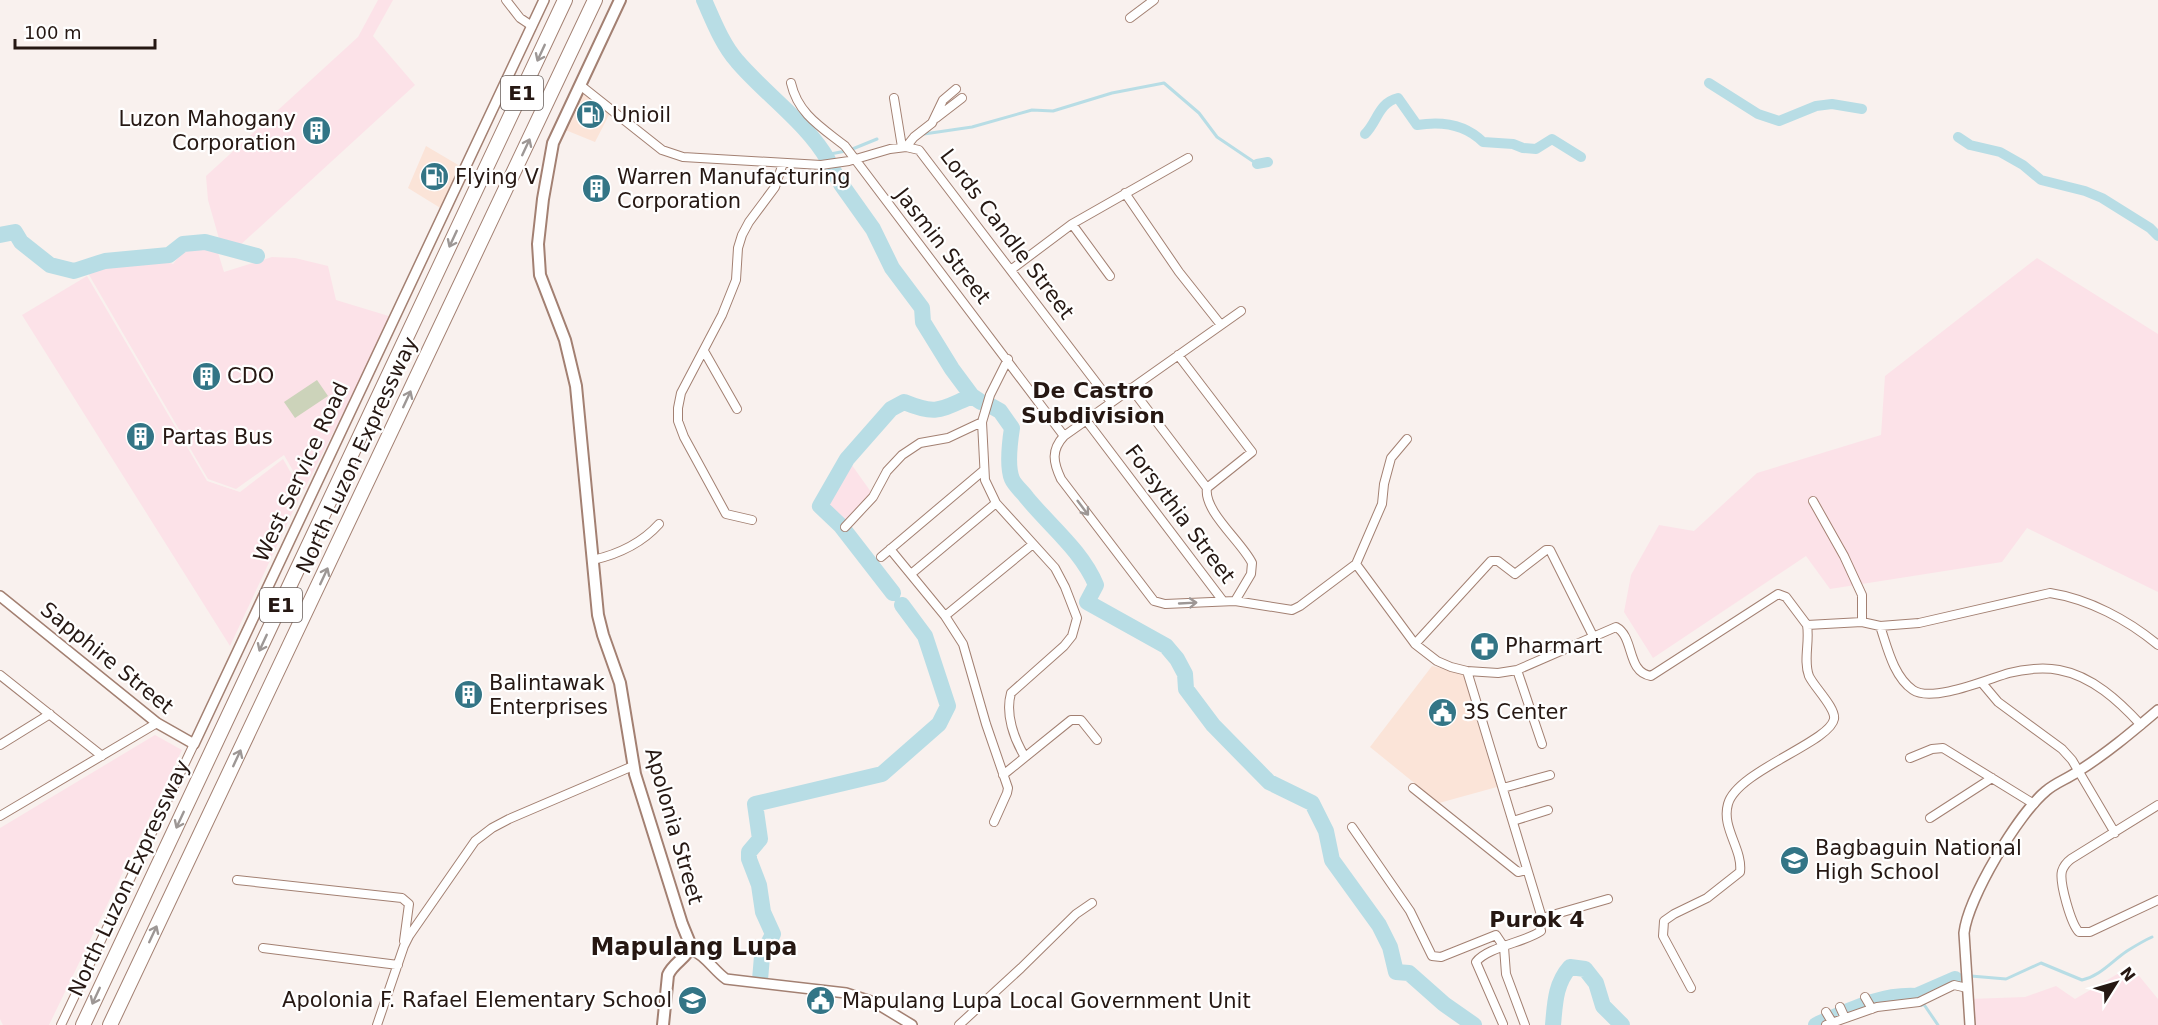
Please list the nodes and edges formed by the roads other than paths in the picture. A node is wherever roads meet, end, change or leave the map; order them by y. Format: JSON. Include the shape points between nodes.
{"nodes":[{"id":1,"x":506,"y":0,"type":"edge"},
{"id":2,"x":544,"y":0,"type":"edge"},
{"id":3,"x":565,"y":0,"type":"edge"},
{"id":4,"x":595,"y":0,"type":"edge"},
{"id":5,"x":620,"y":0,"type":"edge"},
{"id":6,"x":1154,"y":0,"type":"edge"},
{"id":7,"x":1130,"y":18,"type":"dead end"},
{"id":8,"x":532,"y":26,"type":"junction"},
{"id":9,"x":791,"y":83,"type":"dead end"},
{"id":10,"x":580,"y":85,"type":"junction"},
{"id":11,"x":956,"y":89,"type":"dead end"},
{"id":12,"x":894,"y":98,"type":"dead end"},
{"id":13,"x":962,"y":98,"type":"dead end"},
{"id":14,"x":935,"y":119,"type":"junction"},
{"id":15,"x":904,"y":147,"type":"junction"},
{"id":16,"x":1188,"y":158,"type":"dead end"},
{"id":17,"x":853,"y":159,"type":"junction"},
{"id":18,"x":783,"y":163,"type":"junction"},
{"id":19,"x":1125,"y":193,"type":"junction"},
{"id":20,"x":1072,"y":224,"type":"junction"},
{"id":21,"x":1012,"y":270,"type":"junction"},
{"id":22,"x":1110,"y":276,"type":"dead end"},
{"id":23,"x":1241,"y":311,"type":"dead end"},
{"id":24,"x":1221,"y":324,"type":"junction"},
{"id":25,"x":704,"y":351,"type":"junction"},
{"id":26,"x":1178,"y":355,"type":"junction"},
{"id":27,"x":1008,"y":360,"type":"junction"},
{"id":28,"x":1131,"y":388,"type":"junction"},
{"id":29,"x":1111,"y":402,"type":"junction"},
{"id":30,"x":737,"y":410,"type":"dead end"},
{"id":31,"x":1086,"y":420,"type":"junction"},
{"id":32,"x":982,"y":422,"type":"junction"},
{"id":33,"x":1064,"y":436,"type":"junction"},
{"id":34,"x":1407,"y":439,"type":"dead end"},
{"id":35,"x":984,"y":470,"type":"junction"},
{"id":36,"x":1207,"y":489,"type":"junction"},
{"id":37,"x":1813,"y":501,"type":"dead end"},
{"id":38,"x":996,"y":503,"type":"junction"},
{"id":39,"x":752,"y":520,"type":"dead end"},
{"id":40,"x":658,"y":524,"type":"dead end"},
{"id":41,"x":844,"y":527,"type":"dead end"},
{"id":42,"x":1033,"y":544,"type":"junction"},
{"id":43,"x":890,"y":549,"type":"junction"},
{"id":44,"x":881,"y":557,"type":"dead end"},
{"id":45,"x":593,"y":560,"type":"junction"},
{"id":46,"x":1356,"y":564,"type":"junction"},
{"id":47,"x":911,"y":574,"type":"junction"},
{"id":48,"x":0,"y":596,"type":"edge"},
{"id":49,"x":1223,"y":601,"type":"junction"},
{"id":50,"x":1235,"y":601,"type":"junction"},
{"id":51,"x":945,"y":616,"type":"junction"},
{"id":52,"x":1862,"y":622,"type":"junction"},
{"id":53,"x":1808,"y":625,"type":"junction"},
{"id":54,"x":1880,"y":626,"type":"junction"},
{"id":55,"x":1593,"y":636,"type":"junction"},
{"id":56,"x":1415,"y":644,"type":"junction"},
{"id":57,"x":2158,"y":645,"type":"edge"},
{"id":58,"x":1517,"y":670,"type":"junction"},
{"id":59,"x":1467,"y":671,"type":"junction"},
{"id":60,"x":0,"y":675,"type":"edge"},
{"id":61,"x":1982,"y":683,"type":"junction"},
{"id":62,"x":2158,"y":710,"type":"edge"},
{"id":63,"x":50,"y":714,"type":"junction"},
{"id":64,"x":157,"y":723,"type":"junction"},
{"id":65,"x":2141,"y":724,"type":"junction"},
{"id":66,"x":1097,"y":740,"type":"dead end"},
{"id":67,"x":194,"y":744,"type":"junction"},
{"id":68,"x":1542,"y":744,"type":"dead end"},
{"id":69,"x":0,"y":745,"type":"edge"},
{"id":70,"x":102,"y":756,"type":"junction"},
{"id":71,"x":1025,"y":757,"type":"junction"},
{"id":72,"x":1910,"y":758,"type":"dead end"},
{"id":73,"x":633,"y":766,"type":"junction"},
{"id":74,"x":2078,"y":772,"type":"junction"},
{"id":75,"x":1003,"y":775,"type":"junction"},
{"id":76,"x":1550,"y":775,"type":"dead end"},
{"id":77,"x":1992,"y":778,"type":"junction"},
{"id":78,"x":1413,"y":788,"type":"dead end"},
{"id":79,"x":1503,"y":788,"type":"junction"},
{"id":80,"x":2034,"y":804,"type":"junction"},
{"id":81,"x":2158,"y":805,"type":"edge"},
{"id":82,"x":1548,"y":810,"type":"dead end"},
{"id":83,"x":0,"y":816,"type":"edge"},
{"id":84,"x":1930,"y":818,"type":"dead end"},
{"id":85,"x":1513,"y":821,"type":"junction"},
{"id":86,"x":994,"y":822,"type":"dead end"},
{"id":87,"x":1352,"y":827,"type":"dead end"},
{"id":88,"x":2115,"y":833,"type":"junction"},
{"id":89,"x":1527,"y":870,"type":"junction"},
{"id":90,"x":237,"y":880,"type":"dead end"},
{"id":91,"x":1608,"y":899,"type":"dead end"},
{"id":92,"x":2158,"y":900,"type":"edge"},
{"id":93,"x":1092,"y":903,"type":"dead end"},
{"id":94,"x":1542,"y":918,"type":"junction"},
{"id":95,"x":404,"y":946,"type":"junction"},
{"id":96,"x":1504,"y":947,"type":"junction"},
{"id":97,"x":263,"y":948,"type":"dead end"},
{"id":98,"x":690,"y":950,"type":"junction"},
{"id":99,"x":398,"y":965,"type":"junction"},
{"id":100,"x":1966,"y":986,"type":"junction"},
{"id":101,"x":1691,"y":988,"type":"dead end"},
{"id":102,"x":1829,"y":1019,"type":"edge"},
{"id":103,"x":1503,"y":1024,"type":"edge"},
{"id":104,"x":62,"y":1025,"type":"edge"},
{"id":105,"x":83,"y":1025,"type":"edge"},
{"id":106,"x":110,"y":1025,"type":"edge"},
{"id":107,"x":377,"y":1025,"type":"edge"},
{"id":108,"x":663,"y":1025,"type":"edge"},
{"id":109,"x":912,"y":1025,"type":"edge"},
{"id":110,"x":959,"y":1025,"type":"edge"},
{"id":111,"x":1525,"y":1025,"type":"edge"},
{"id":112,"x":1970,"y":1025,"type":"edge"}],
"edges":[{"from":1,"to":8,"type":"street"},
{"from":2,"to":8,"type":"street","name":"West Service Road"},
{"from":3,"to":105,"type":"highway","name":"North Luzon Expressway","number":"E1","one_way":true},
{"from":106,"to":4,"type":"highway","name":"North Luzon Expressway","number":"E1","one_way":true},
{"from":5,"to":10,"type":"main road","name":"Apolonia Street"},
{"from":6,"to":7,"type":"street"},
{"from":8,"to":67,"type":"street","name":"West Service Road"},
{"from":9,"to":17,"type":"street","name":"Jasmin Street","via":[[794,99],[803,111],[845,146]]},
{"from":10,"to":18,"type":"street","via":[[668,153],[682,158]]},
{"from":10,"to":45,"type":"main road","name":"Apolonia Street","via":[[553,143],[538,244],[540,275],[565,340],[576,386]]},
{"from":11,"to":14,"type":"street","via":[[943,100]]},
{"from":12,"to":15,"type":"street"},
{"from":13,"to":14,"type":"street"},
{"from":14,"to":15,"type":"street"},
{"from":15,"to":17,"type":"street"},
{"from":15,"to":21,"type":"street","name":"Lords Candle Street","via":[[924,154]]},
{"from":16,"to":19,"type":"street"},
{"from":17,"to":18,"type":"street","via":[[821,165]]},
{"from":17,"to":27,"type":"street","name":"Jasmin Street"},
{"from":18,"to":25,"type":"street","via":[[775,187],[742,235],[736,279]]},
{"from":19,"to":20,"type":"street"},
{"from":19,"to":24,"type":"street","via":[[1179,272]]},
{"from":20,"to":21,"type":"street"},
{"from":20,"to":22,"type":"street"},
{"from":21,"to":29,"type":"street","name":"Lords Candle Street"},
{"from":23,"to":24,"type":"street"},
{"from":24,"to":26,"type":"street"},
{"from":25,"to":30,"type":"street"},
{"from":25,"to":39,"type":"street","via":[[681,393],[678,421],[726,514]]},
{"from":26,"to":28,"type":"street"},
{"from":26,"to":36,"type":"street","via":[[1252,452]]},
{"from":27,"to":32,"type":"street","via":[[990,395]]},
{"from":27,"to":33,"type":"street","name":"Jasmin Street"},
{"from":28,"to":29,"type":"street"},
{"from":28,"to":36,"type":"street"},
{"from":29,"to":31,"type":"street"},
{"from":31,"to":33,"type":"street"},
{"from":31,"to":49,"type":"street","name":"Forsythia Street"},
{"from":32,"to":35,"type":"street"},
{"from":32,"to":41,"type":"street","via":[[948,438],[920,443],[902,454],[873,497]]},
{"from":33,"to":49,"type":"street","one_way":true,"via":[[1057,443],[1053,458],[1061,479],[1154,601]]},
{"from":34,"to":46,"type":"street","via":[[1391,458],[1382,504]]},
{"from":35,"to":38,"type":"street"},
{"from":35,"to":43,"type":"street"},
{"from":36,"to":50,"type":"street","via":[[1212,508],[1252,563],[1251,574]]},
{"from":37,"to":52,"type":"street","via":[[1862,595]]},
{"from":38,"to":42,"type":"street"},
{"from":38,"to":47,"type":"street"},
{"from":40,"to":45,"type":"street","via":[[639,542]]},
{"from":42,"to":51,"type":"street"},
{"from":42,"to":71,"type":"street","via":[[1055,568],[1077,618],[1072,636],[1064,646],[1011,693],[1013,730]]},
{"from":43,"to":44,"type":"street"},
{"from":43,"to":47,"type":"street"},
{"from":45,"to":73,"type":"main road","name":"Apolonia Street","via":[[598,615],[620,683]]},
{"from":46,"to":50,"type":"street","via":[[1292,610]]},
{"from":46,"to":56,"type":"street"},
{"from":47,"to":51,"type":"street"},
{"from":48,"to":64,"type":"street","name":"Sapphire Street"},
{"from":49,"to":50,"type":"street"},
{"from":51,"to":75,"type":"street","via":[[963,644]]},
{"from":52,"to":53,"type":"street"},
{"from":52,"to":54,"type":"street"},
{"from":53,"to":55,"type":"street","via":[[1786,597],[1778,594],[1651,676],[1637,669],[1619,629],[1610,628]]},
{"from":53,"to":101,"type":"street","via":[[1807,668],[1834,719],[1813,740],[1739,787],[1728,803],[1727,813],[1740,872],[1707,898],[1664,921],[1663,936]]},
{"from":54,"to":57,"type":"street","via":[[1944,619],[2050,593],[2100,609],[2139,629]]},
{"from":54,"to":61,"type":"street","via":[[1890,656],[1904,682],[1914,691],[1927,695]]},
{"from":55,"to":56,"type":"street","via":[[1550,550],[1546,550],[1515,574],[1498,561],[1491,561]]},
{"from":55,"to":58,"type":"street"},
{"from":56,"to":59,"type":"street","via":[[1437,662]]},
{"from":58,"to":59,"type":"street"},
{"from":58,"to":68,"type":"street"},
{"from":59,"to":79,"type":"street"},
{"from":60,"to":63,"type":"street"},
{"from":61,"to":65,"type":"street","via":[[2011,672],[2059,670],[2108,693]]},
{"from":61,"to":74,"type":"street","via":[[1998,702],[2062,749]]},
{"from":62,"to":65,"type":"street"},
{"from":63,"to":69,"type":"street"},
{"from":63,"to":70,"type":"street"},
{"from":64,"to":67,"type":"street","name":"Sapphire Street"},
{"from":64,"to":70,"type":"street"},
{"from":65,"to":74,"type":"street"},
{"from":66,"to":71,"type":"street","via":[[1081,720],[1071,720]]},
{"from":67,"to":104,"type":"street","name":"West Service Road"},
{"from":70,"to":83,"type":"street"},
{"from":71,"to":75,"type":"street"},
{"from":72,"to":77,"type":"street","via":[[1943,748]]},
{"from":73,"to":95,"type":"street","via":[[483,834]]},
{"from":73,"to":98,"type":"main road","name":"Apolonia Street"},
{"from":74,"to":80,"type":"street","via":[[2046,790]]},
{"from":74,"to":88,"type":"street"},
{"from":75,"to":86,"type":"street","via":[[1008,788]]},
{"from":76,"to":79,"type":"street"},
{"from":77,"to":80,"type":"street"},
{"from":77,"to":84,"type":"street"},
{"from":78,"to":89,"type":"street","via":[[1518,872]]},
{"from":79,"to":85,"type":"street"},
{"from":80,"to":100,"type":"street","via":[[1990,869],[1965,919]]},
{"from":81,"to":88,"type":"street"},
{"from":82,"to":85,"type":"street"},
{"from":85,"to":89,"type":"street"},
{"from":87,"to":96,"type":"street","via":[[1410,911],[1432,956],[1441,957],[1496,935]]},
{"from":88,"to":92,"type":"street","via":[[2063,867],[2072,921],[2079,932],[2090,932]]},
{"from":89,"to":94,"type":"street"},
{"from":90,"to":95,"type":"street","via":[[402,898],[409,904]]},
{"from":91,"to":94,"type":"street"},
{"from":93,"to":110,"type":"street"},
{"from":94,"to":96,"type":"street","via":[[1537,934]]},
{"from":95,"to":99,"type":"street"},
{"from":96,"to":103,"type":"street","via":[[1476,962]]},
{"from":96,"to":111,"type":"street","via":[[1506,974]]},
{"from":97,"to":99,"type":"street"},
{"from":98,"to":108,"type":"main road","via":[[668,975]]},
{"from":98,"to":109,"type":"street","via":[[726,979],[859,996]]},
{"from":99,"to":107,"type":"street"},
{"from":100,"to":102,"type":"street","via":[[1954,985],[1919,1002],[1869,1004]]},
{"from":100,"to":112,"type":"street"}]}
